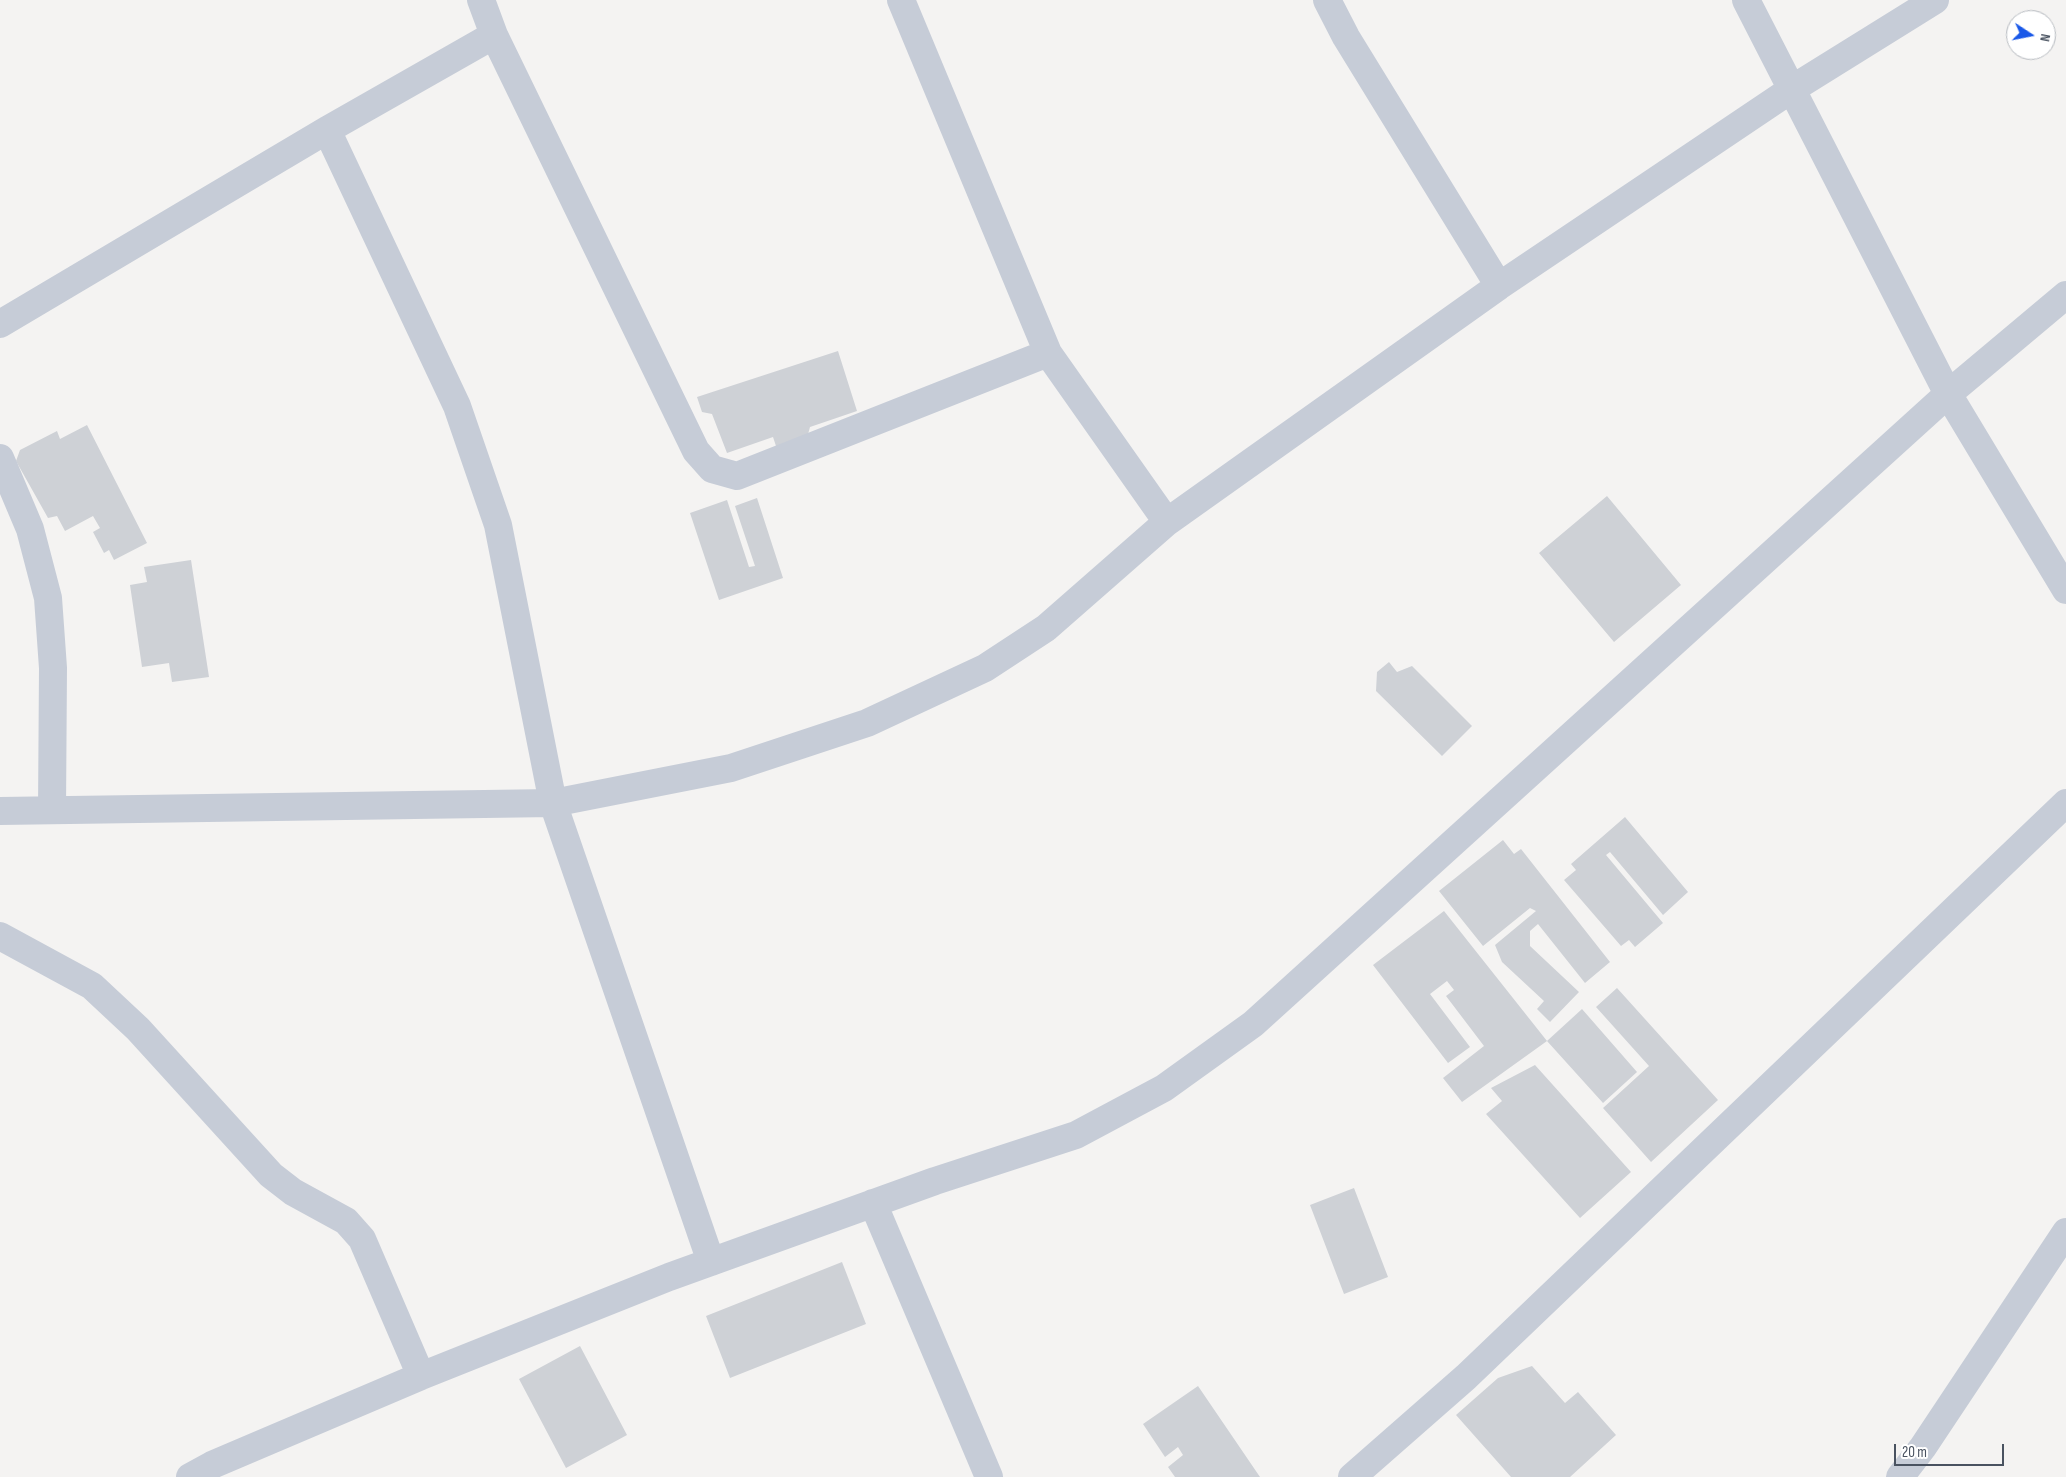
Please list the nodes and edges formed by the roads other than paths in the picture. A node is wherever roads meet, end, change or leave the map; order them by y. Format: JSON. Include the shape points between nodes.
{"nodes":[{"id":1,"x":482,"y":0,"type":"edge"},
{"id":2,"x":900,"y":0,"type":"edge"},
{"id":3,"x":1327,"y":0,"type":"edge"},
{"id":4,"x":1746,"y":0,"type":"edge"},
{"id":5,"x":1935,"y":0,"type":"edge"},
{"id":6,"x":494,"y":35,"type":"junction"},
{"id":7,"x":1792,"y":88,"type":"junction"},
{"id":8,"x":327,"y":130,"type":"junction"},
{"id":9,"x":1499,"y":286,"type":"junction"},
{"id":10,"x":2066,"y":295,"type":"edge"},
{"id":11,"x":0,"y":324,"type":"edge"},
{"id":12,"x":1048,"y":354,"type":"junction"},
{"id":13,"x":1948,"y":394,"type":"junction"},
{"id":14,"x":0,"y":458,"type":"edge"},
{"id":15,"x":1167,"y":522,"type":"junction"},
{"id":16,"x":2066,"y":590,"type":"edge"},
{"id":17,"x":2066,"y":802,"type":"edge"},
{"id":18,"x":553,"y":803,"type":"junction"},
{"id":19,"x":52,"y":810,"type":"junction"},
{"id":20,"x":0,"y":811,"type":"edge"},
{"id":21,"x":0,"y":936,"type":"edge"},
{"id":22,"x":873,"y":1203,"type":"junction"},
{"id":23,"x":2066,"y":1232,"type":"edge"},
{"id":24,"x":712,"y":1262,"type":"junction"},
{"id":25,"x":421,"y":1376,"type":"junction"},
{"id":26,"x":190,"y":1477,"type":"edge"},
{"id":27,"x":989,"y":1477,"type":"edge"},
{"id":28,"x":1352,"y":1477,"type":"edge"},
{"id":29,"x":1900,"y":1477,"type":"edge"}],
"edges":[{"from":1,"to":6,"type":"street"},
{"from":2,"to":12,"type":"street"},
{"from":3,"to":9,"type":"street","via":[[1346,37]]},
{"from":4,"to":7,"type":"street"},
{"from":5,"to":7,"type":"street"},
{"from":6,"to":8,"type":"street"},
{"from":6,"to":12,"type":"street","via":[[696,451],[712,469],[737,476]]},
{"from":7,"to":9,"type":"street"},
{"from":7,"to":13,"type":"street"},
{"from":8,"to":11,"type":"street"},
{"from":8,"to":18,"type":"street","via":[[457,406],[498,525]]},
{"from":9,"to":15,"type":"street"},
{"from":10,"to":13,"type":"street"},
{"from":12,"to":15,"type":"street"},
{"from":13,"to":16,"type":"street"},
{"from":13,"to":22,"type":"street","via":[[1253,1024],[1164,1088],[1076,1135]]},
{"from":14,"to":19,"type":"street","via":[[30,529],[48,598],[53,668]]},
{"from":15,"to":18,"type":"street","via":[[1046,628],[984,668],[867,722],[731,768]]},
{"from":17,"to":28,"type":"street","via":[[1466,1377]]},
{"from":18,"to":19,"type":"street"},
{"from":18,"to":24,"type":"street"},
{"from":19,"to":20,"type":"street"},
{"from":21,"to":25,"type":"street","via":[[92,986],[138,1029],[271,1175],[293,1192],[346,1222],[362,1239]]},
{"from":22,"to":24,"type":"street"},
{"from":22,"to":27,"type":"street"},
{"from":23,"to":29,"type":"street"},
{"from":24,"to":25,"type":"street"},
{"from":25,"to":26,"type":"street"}]}
